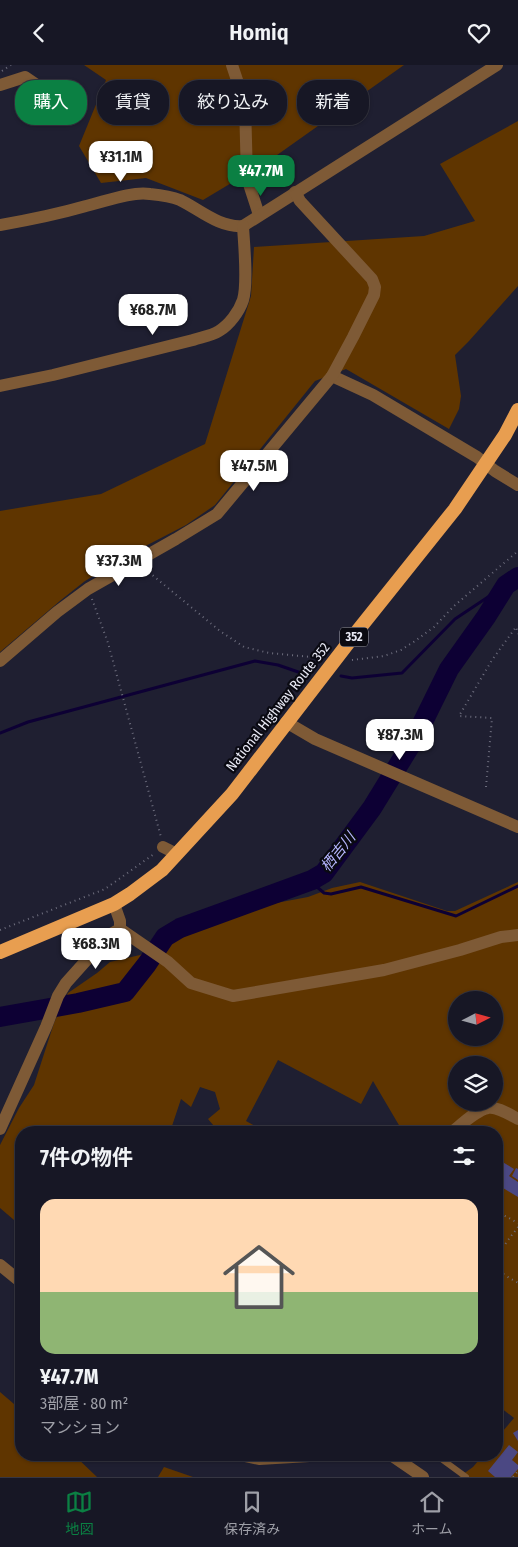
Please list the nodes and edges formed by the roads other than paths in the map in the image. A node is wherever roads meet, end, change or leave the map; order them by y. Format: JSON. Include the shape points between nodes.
{"nodes":[{"id":1,"x":232,"y":65,"type":"edge"},
{"id":2,"x":497,"y":65,"type":"edge"},
{"id":3,"x":15,"y":80,"type":"edge"},
{"id":4,"x":16,"y":80,"type":"edge"},
{"id":5,"x":29,"y":80,"type":"edge"},
{"id":6,"x":0,"y":85,"type":"edge"},
{"id":7,"x":295,"y":192,"type":"junction"},
{"id":8,"x":259,"y":215,"type":"junction"},
{"id":9,"x":0,"y":225,"type":"edge"},
{"id":10,"x":243,"y":226,"type":"junction"},
{"id":11,"x":332,"y":376,"type":"junction"},
{"id":12,"x":0,"y":386,"type":"edge"},
{"id":13,"x":518,"y":410,"type":"edge"},
{"id":14,"x":486,"y":463,"type":"junction"},
{"id":15,"x":518,"y":485,"type":"edge"},
{"id":16,"x":0,"y":661,"type":"edge"},
{"id":17,"x":286,"y":722,"type":"junction"},
{"id":18,"x":518,"y":827,"type":"edge"},
{"id":19,"x":163,"y":847,"type":"road end"},
{"id":20,"x":177,"y":854,"type":"junction"},
{"id":21,"x":114,"y":904,"type":"junction"},
{"id":22,"x":120,"y":929,"type":"junction"},
{"id":23,"x":518,"y":935,"type":"edge"},
{"id":24,"x":0,"y":952,"type":"edge"},
{"id":25,"x":518,"y":1119,"type":"edge"},
{"id":26,"x":460,"y":1126,"type":"edge"},
{"id":27,"x":0,"y":1129,"type":"edge"},
{"id":28,"x":0,"y":1265,"type":"edge"},
{"id":29,"x":15,"y":1277,"type":"edge"},
{"id":30,"x":403,"y":1461,"type":"edge"},
{"id":31,"x":444,"y":1461,"type":"edge"},
{"id":32,"x":423,"y":1477,"type":"edge"},
{"id":33,"x":466,"y":1477,"type":"edge"}],
"edges":[{"from":1,"to":8,"type":"street","via":[[244,104],[247,178]]},
{"from":2,"to":7,"type":"street"},
{"from":3,"to":6,"type":"street"},
{"from":4,"to":5,"type":"street","via":[[25,77]]},
{"from":7,"to":8,"type":"street"},
{"from":7,"to":11,"type":"street","via":[[372,279],[375,287],[362,320]]},
{"from":8,"to":10,"type":"street"},
{"from":9,"to":10,"type":"street","via":[[146,193],[179,200],[216,220]]},
{"from":10,"to":12,"type":"street","via":[[243,299],[239,310],[223,328],[193,340]]},
{"from":11,"to":14,"type":"street","via":[[373,395]]},
{"from":11,"to":16,"type":"street","via":[[217,514],[88,589]]},
{"from":13,"to":14,"type":"highway","name":"National Highway Route 352","number":"352"},
{"from":14,"to":15,"type":"street"},
{"from":14,"to":17,"type":"highway","name":"National Highway Route 352","number":"352","via":[[455,509]]},
{"from":17,"to":18,"type":"street","via":[[315,739]]},
{"from":17,"to":20,"type":"highway","name":"National Highway Route 352","number":"352","via":[[232,793]]},
{"from":19,"to":20,"type":"street"},
{"from":20,"to":21,"type":"highway","name":"National Highway Route 352","number":"352","via":[[162,870]]},
{"from":21,"to":22,"type":"street"},
{"from":21,"to":24,"type":"highway","name":"National Highway Route 352","number":"352"},
{"from":22,"to":23,"type":"street","via":[[192,983],[233,996],[384,970]]},
{"from":22,"to":27,"type":"street","via":[[109,935],[58,996]]},
{"from":25,"to":26,"type":"street","via":[[488,1108]]},
{"from":28,"to":29,"type":"street"},
{"from":30,"to":32,"type":"street"},
{"from":31,"to":33,"type":"lane"}]}
